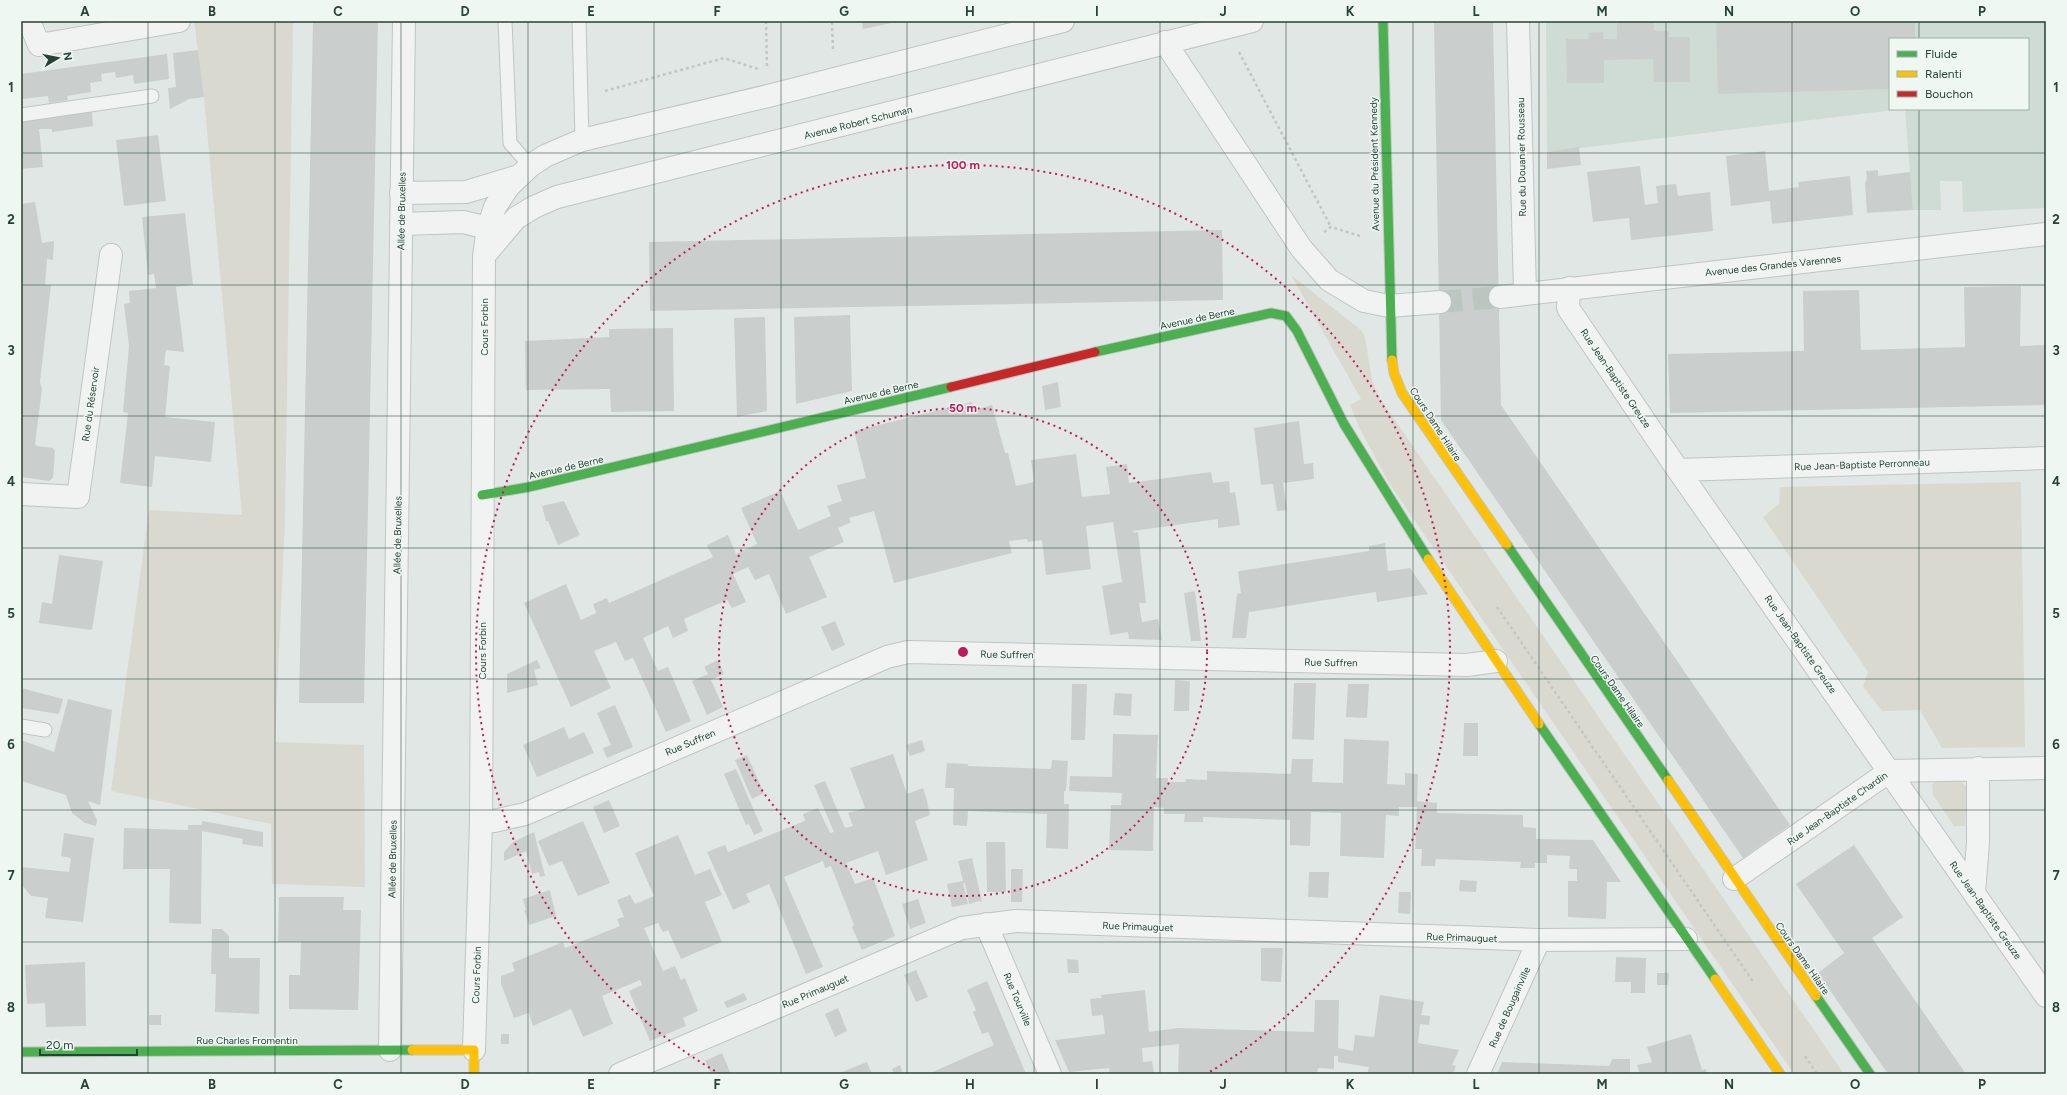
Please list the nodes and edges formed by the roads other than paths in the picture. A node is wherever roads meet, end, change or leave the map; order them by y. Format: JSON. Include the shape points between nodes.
{"nodes":[{"id":1,"x":29,"y":21,"type":"edge"},
{"id":2,"x":179,"y":21,"type":"edge"},
{"id":3,"x":404,"y":21,"type":"edge"},
{"id":4,"x":505,"y":21,"type":"edge"},
{"id":5,"x":579,"y":21,"type":"edge"},
{"id":6,"x":1063,"y":21,"type":"edge"},
{"id":7,"x":1252,"y":21,"type":"edge"},
{"id":8,"x":1383,"y":21,"type":"edge"},
{"id":9,"x":1518,"y":21,"type":"edge"},
{"id":10,"x":1165,"y":42,"type":"junction"},
{"id":11,"x":152,"y":96,"type":"dead end"},
{"id":12,"x":21,"y":115,"type":"edge"},
{"id":13,"x":582,"y":140,"type":"junction"},
{"id":14,"x":525,"y":170,"type":"junction"},
{"id":15,"x":401,"y":193,"type":"junction"},
{"id":16,"x":401,"y":224,"type":"junction"},
{"id":17,"x":488,"y":228,"type":"junction"},
{"id":18,"x":2046,"y":234,"type":"edge"},
{"id":19,"x":111,"y":255,"type":"dead end"},
{"id":20,"x":484,"y":256,"type":"junction"},
{"id":21,"x":1569,"y":288,"type":"junction"},
{"id":22,"x":1525,"y":294,"type":"junction"},
{"id":23,"x":1500,"y":297,"type":"tunnel mouth"},
{"id":24,"x":1440,"y":302,"type":"tunnel mouth"},
{"id":25,"x":1390,"y":306,"type":"junction"},
{"id":26,"x":2046,"y":458,"type":"edge"},
{"id":27,"x":1678,"y":470,"type":"junction"},
{"id":28,"x":21,"y":494,"type":"edge"},
{"id":29,"x":482,"y":495,"type":"junction"},
{"id":30,"x":1496,"y":661,"type":"junction"},
{"id":31,"x":21,"y":726,"type":"edge"},
{"id":32,"x":45,"y":730,"type":"dead end"},
{"id":33,"x":1978,"y":768,"type":"junction"},
{"id":34,"x":2046,"y":768,"type":"edge"},
{"id":35,"x":1890,"y":771,"type":"junction"},
{"id":36,"x":481,"y":822,"type":"junction"},
{"id":37,"x":1734,"y":879,"type":"junction"},
{"id":38,"x":1974,"y":892,"type":"junction"},
{"id":39,"x":986,"y":924,"type":"junction"},
{"id":40,"x":1686,"y":939,"type":"junction"},
{"id":41,"x":1539,"y":940,"type":"junction"},
{"id":42,"x":2046,"y":996,"type":"edge"},
{"id":43,"x":390,"y":1050,"type":"junction"},
{"id":44,"x":474,"y":1050,"type":"junction"},
{"id":45,"x":21,"y":1052,"type":"edge"},
{"id":46,"x":474,"y":1074,"type":"edge"},
{"id":47,"x":620,"y":1074,"type":"edge"},
{"id":48,"x":1050,"y":1074,"type":"edge"},
{"id":49,"x":1478,"y":1074,"type":"edge"},
{"id":50,"x":1780,"y":1074,"type":"edge"},
{"id":51,"x":1870,"y":1074,"type":"edge"}],
"edges":[{"from":1,"to":2,"type":"street","via":[[39,45]]},
{"from":3,"to":15,"type":"street","name":"Allée de Bruxelles"},
{"from":4,"to":14,"type":"lane","via":[[510,142]]},
{"from":5,"to":13,"type":"lane"},
{"from":6,"to":13,"type":"street"},
{"from":7,"to":10,"type":"street","name":"Avenue Robert Schuman"},
{"from":8,"to":25,"type":"street","name":"Avenue du Président Kennedy"},
{"from":9,"to":22,"type":"street","name":"Rue du Douanier Rousseau"},
{"from":10,"to":20,"type":"street","name":"Avenue Robert Schuman","via":[[950,99],[557,197],[516,218]]},
{"from":10,"to":25,"type":"street","via":[[1301,248],[1329,280],[1364,301]]},
{"from":11,"to":12,"type":"lane"},
{"from":13,"to":14,"type":"street","via":[[545,156]]},
{"from":14,"to":15,"type":"street","via":[[466,192]]},
{"from":14,"to":17,"type":"street","via":[[508,186],[495,207]]},
{"from":15,"to":16,"type":"street","name":"Allée de Bruxelles"},
{"from":16,"to":17,"type":"street","via":[[463,222]]},
{"from":16,"to":43,"type":"street","name":"Allée de Bruxelles"},
{"from":17,"to":20,"type":"street","name":"Cours Forbin"},
{"from":18,"to":21,"type":"street","name":"Avenue des Grandes Varennes"},
{"from":19,"to":28,"type":"street","name":"Rue du Réservoir","via":[[78,497]]},
{"from":20,"to":29,"type":"street","name":"Cours Forbin"},
{"from":21,"to":22,"type":"street","name":"Avenue des Grandes Varennes"},
{"from":21,"to":27,"type":"street","name":"Rue Jean-Baptiste Greuze","via":[[1568,308]]},
{"from":22,"to":23,"type":"street","name":"Avenue des Grandes Varennes"},
{"from":24,"to":25,"type":"street"},
{"from":25,"to":37,"type":"street","name":"Cours Dame Hilaire","via":[[1390,351],[1394,373],[1402,393]]},
{"from":26,"to":27,"type":"street","name":"Rue Jean-Baptiste Perronneau"},
{"from":27,"to":35,"type":"street","name":"Rue Jean-Baptiste Greuze"},
{"from":29,"to":30,"type":"street","name":"Avenue de Berne","via":[[529,488],[1168,334],[1271,313],[1286,316],[1297,331],[1352,438]]},
{"from":29,"to":36,"type":"street","name":"Cours Forbin"},
{"from":30,"to":36,"type":"street","name":"Rue Suffren","via":[[1467,665],[908,652],[888,657],[525,814]]},
{"from":30,"to":40,"type":"street"},
{"from":31,"to":32,"type":"lane"},
{"from":33,"to":34,"type":"street","name":"Rue Jean-Baptiste Chardin"},
{"from":33,"to":35,"type":"street","name":"Rue Jean-Baptiste Chardin"},
{"from":33,"to":38,"type":"street","via":[[1978,843]]},
{"from":35,"to":37,"type":"street","name":"Rue Jean-Baptiste Chardin"},
{"from":35,"to":38,"type":"street","name":"Rue Jean-Baptiste Greuze"},
{"from":36,"to":44,"type":"street","name":"Cours Forbin"},
{"from":37,"to":51,"type":"street","name":"Cours Dame Hilaire"},
{"from":38,"to":42,"type":"street","name":"Rue Jean-Baptiste Greuze"},
{"from":39,"to":41,"type":"street","name":"Rue Primauguet","via":[[1016,921]]},
{"from":39,"to":47,"type":"street","name":"Rue Primauguet","via":[[962,928]]},
{"from":39,"to":48,"type":"street","name":"Rue Tourville"},
{"from":40,"to":41,"type":"street","name":"Rue Primauguet"},
{"from":40,"to":50,"type":"street"},
{"from":41,"to":49,"type":"street","name":"Rue de Bougainville"},
{"from":43,"to":44,"type":"street","name":"Rue Charles Fromentin"},
{"from":43,"to":45,"type":"street","name":"Rue Charles Fromentin"},
{"from":44,"to":46,"type":"street","name":"Cours Forbin"}]}
